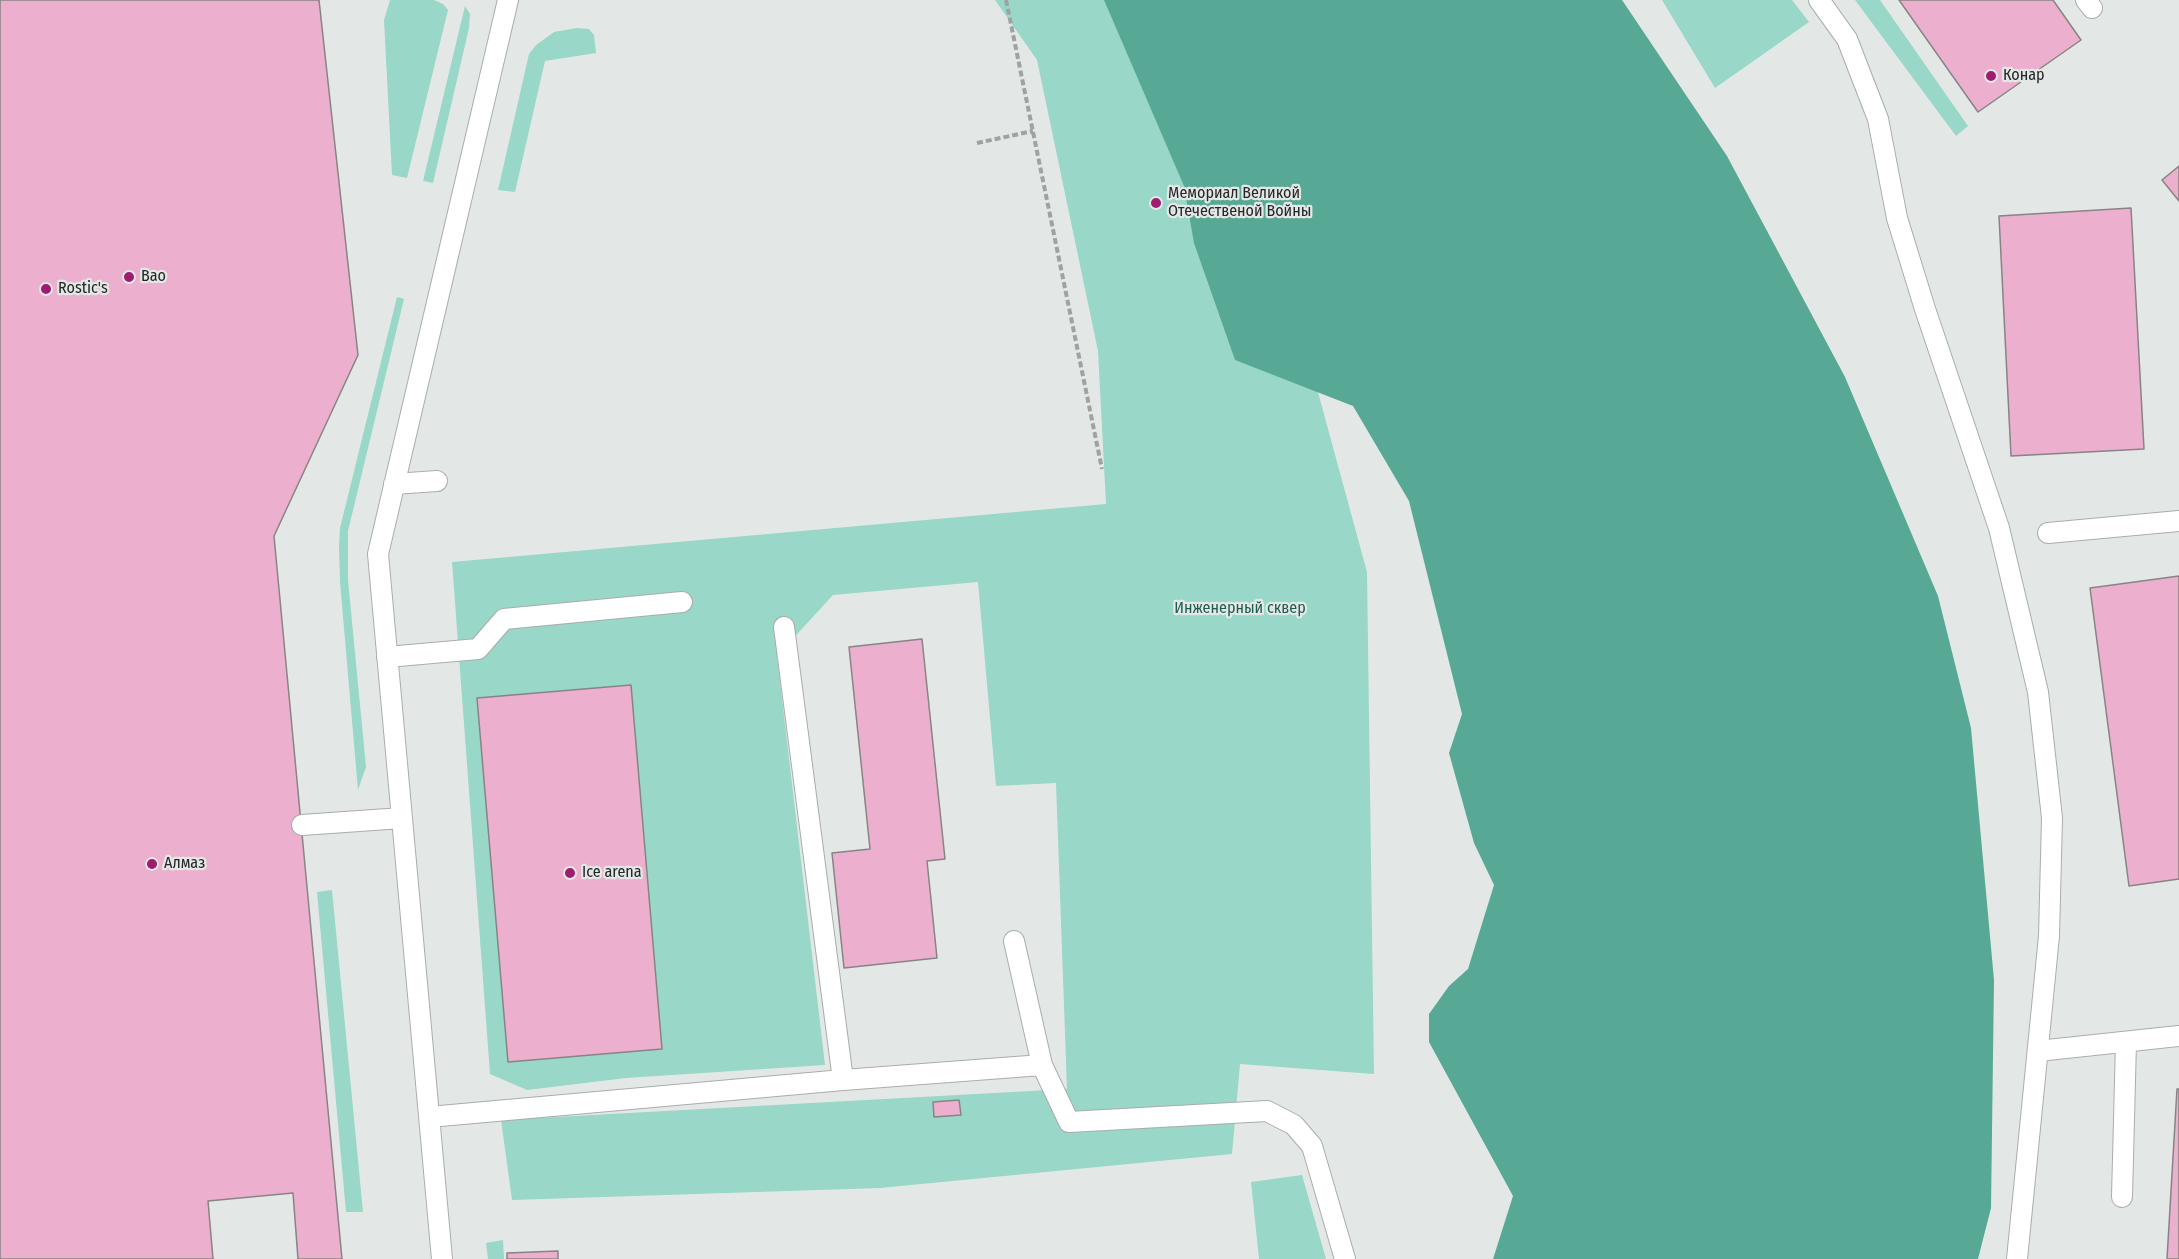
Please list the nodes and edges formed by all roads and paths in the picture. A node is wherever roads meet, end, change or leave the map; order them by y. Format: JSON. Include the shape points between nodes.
{"nodes":[{"id":1,"x":508,"y":0,"type":"edge"},
{"id":2,"x":1006,"y":0,"type":"edge"},
{"id":3,"x":1820,"y":0,"type":"edge"},
{"id":4,"x":1033,"y":131,"type":"junction"},
{"id":5,"x":977,"y":142,"type":"dead end"},
{"id":6,"x":1102,"y":469,"type":"dead end"},
{"id":7,"x":437,"y":481,"type":"dead end"},
{"id":8,"x":394,"y":484,"type":"junction"},
{"id":9,"x":2179,"y":521,"type":"edge"},
{"id":10,"x":2048,"y":533,"type":"dead end"},
{"id":11,"x":682,"y":602,"type":"dead end"},
{"id":12,"x":784,"y":627,"type":"dead end"},
{"id":13,"x":387,"y":657,"type":"junction"},
{"id":14,"x":402,"y":818,"type":"junction"},
{"id":15,"x":302,"y":825,"type":"dead end"},
{"id":16,"x":1014,"y":941,"type":"dead end"},
{"id":17,"x":2179,"y":1036,"type":"edge"},
{"id":18,"x":2126,"y":1042,"type":"junction"},
{"id":19,"x":2038,"y":1051,"type":"junction"},
{"id":20,"x":1042,"y":1065,"type":"junction"},
{"id":21,"x":843,"y":1080,"type":"junction"},
{"id":22,"x":429,"y":1117,"type":"junction"},
{"id":23,"x":2122,"y":1197,"type":"dead end"},
{"id":24,"x":442,"y":1259,"type":"edge"},
{"id":25,"x":1345,"y":1259,"type":"edge"},
{"id":26,"x":2017,"y":1259,"type":"edge"}],
"edges":[{"from":1,"to":8,"type":"lane"},
{"from":2,"to":4,"type":"path"},
{"from":3,"to":19,"type":"lane","via":[[1847,39],[1878,119],[1897,218],[2000,528],[2038,692],[2052,818],[2049,936]]},
{"from":4,"to":5,"type":"path"},
{"from":4,"to":6,"type":"path"},
{"from":7,"to":8,"type":"lane"},
{"from":8,"to":13,"type":"lane","via":[[378,554]]},
{"from":9,"to":10,"type":"lane"},
{"from":11,"to":13,"type":"lane","via":[[504,619],[478,649]]},
{"from":12,"to":21,"type":"lane"},
{"from":13,"to":14,"type":"lane"},
{"from":14,"to":15,"type":"lane"},
{"from":14,"to":22,"type":"lane"},
{"from":16,"to":20,"type":"lane"},
{"from":17,"to":18,"type":"lane"},
{"from":18,"to":19,"type":"lane"},
{"from":18,"to":23,"type":"lane"},
{"from":19,"to":26,"type":"lane"},
{"from":20,"to":21,"type":"lane"},
{"from":20,"to":25,"type":"lane","via":[[1070,1122],[1267,1111],[1294,1125],[1312,1146]]},
{"from":21,"to":22,"type":"lane"},
{"from":22,"to":24,"type":"lane"}]}
